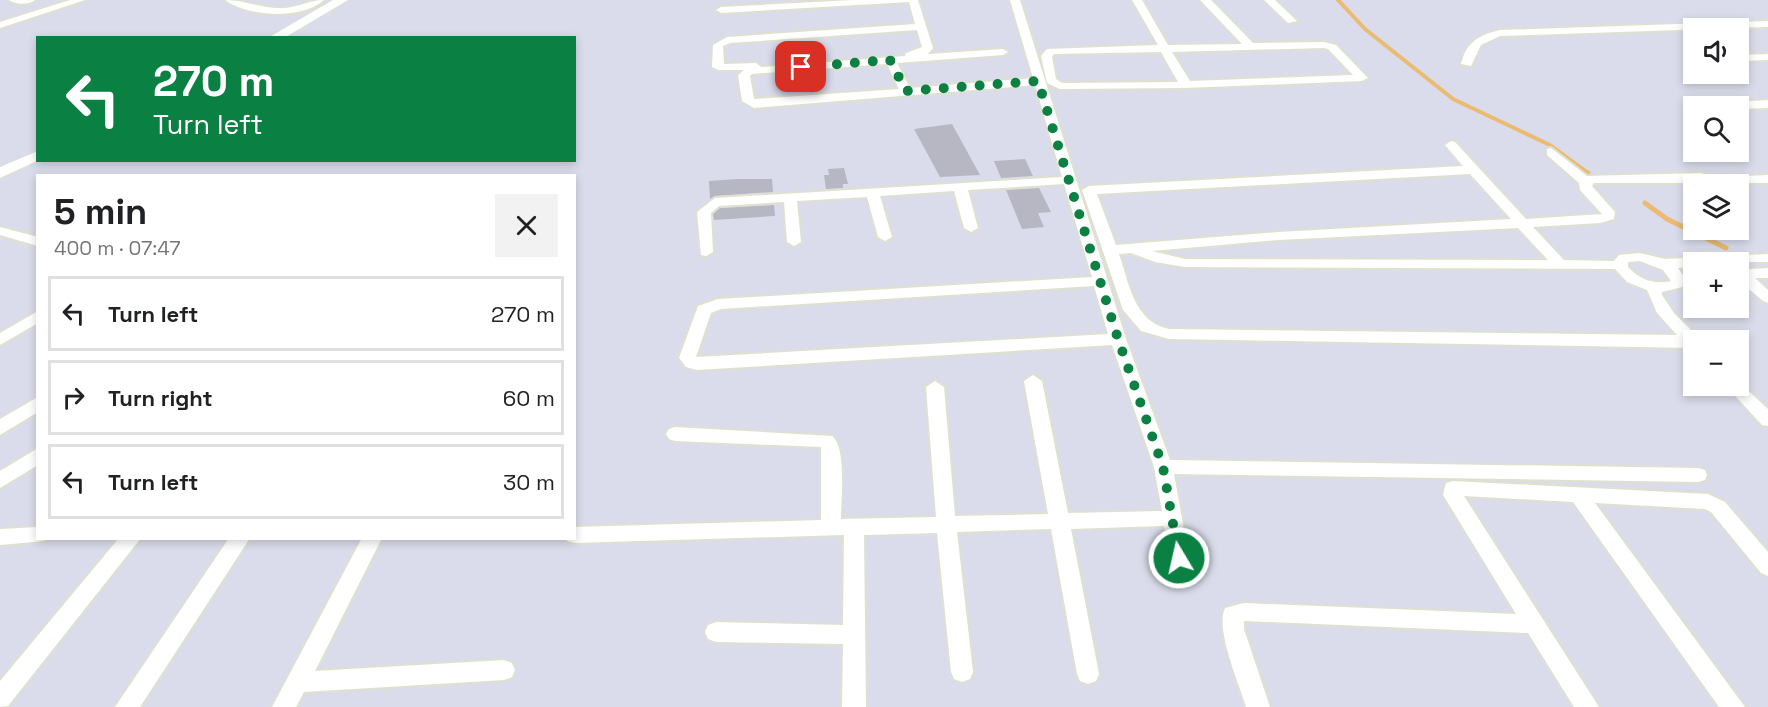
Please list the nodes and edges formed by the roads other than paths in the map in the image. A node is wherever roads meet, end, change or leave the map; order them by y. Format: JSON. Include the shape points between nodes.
{"nodes":[{"id":1,"x":14,"y":0,"type":"edge"},
{"id":2,"x":30,"y":0,"type":"edge"},
{"id":3,"x":80,"y":0,"type":"edge"},
{"id":4,"x":230,"y":0,"type":"edge"},
{"id":5,"x":319,"y":0,"type":"edge"},
{"id":6,"x":342,"y":0,"type":"edge"},
{"id":7,"x":907,"y":0,"type":"edge"},
{"id":8,"x":913,"y":0,"type":"edge"},
{"id":9,"x":1015,"y":0,"type":"edge"},
{"id":10,"x":1137,"y":0,"type":"edge"},
{"id":11,"x":1205,"y":0,"type":"edge"},
{"id":12,"x":1269,"y":0,"type":"edge"},
{"id":13,"x":252,"y":2,"type":"edge"},
{"id":14,"x":721,"y":10,"type":"dead end"},
{"id":15,"x":1292,"y":21,"type":"dead end"},
{"id":16,"x":0,"y":24,"type":"edge"},
{"id":17,"x":1768,"y":24,"type":"edge"},
{"id":18,"x":922,"y":27,"type":"junction"},
{"id":19,"x":278,"y":36,"type":"edge"},
{"id":20,"x":1251,"y":46,"type":"junction"},
{"id":21,"x":1163,"y":49,"type":"junction"},
{"id":22,"x":1003,"y":52,"type":"dead end"},
{"id":23,"x":1768,"y":57,"type":"edge"},
{"id":24,"x":1749,"y":58,"type":"edge"},
{"id":25,"x":890,"y":60,"type":"junction"},
{"id":26,"x":1467,"y":64,"type":"dead end"},
{"id":27,"x":1038,"y":81,"type":"junction"},
{"id":28,"x":1186,"y":85,"type":"junction"},
{"id":29,"x":906,"y":91,"type":"junction"},
{"id":30,"x":1768,"y":104,"type":"edge"},
{"id":31,"x":1749,"y":105,"type":"edge"},
{"id":32,"x":1451,"y":145,"type":"dead end"},
{"id":33,"x":1551,"y":152,"type":"dead end"},
{"id":34,"x":36,"y":156,"type":"edge"},
{"id":35,"x":1470,"y":170,"type":"junction"},
{"id":36,"x":1768,"y":170,"type":"edge"},
{"id":37,"x":0,"y":173,"type":"edge"},
{"id":38,"x":1708,"y":174,"type":"edge"},
{"id":39,"x":1683,"y":177,"type":"edge"},
{"id":40,"x":1768,"y":178,"type":"edge"},
{"id":41,"x":1749,"y":179,"type":"edge"},
{"id":42,"x":1070,"y":180,"type":"junction"},
{"id":43,"x":1586,"y":182,"type":"junction"},
{"id":44,"x":960,"y":187,"type":"junction"},
{"id":45,"x":872,"y":192,"type":"junction"},
{"id":46,"x":790,"y":197,"type":"junction"},
{"id":47,"x":1520,"y":223,"type":"junction"},
{"id":48,"x":970,"y":228,"type":"dead end"},
{"id":49,"x":0,"y":231,"type":"edge"},
{"id":50,"x":1279,"y":236,"type":"junction"},
{"id":51,"x":885,"y":237,"type":"dead end"},
{"id":52,"x":36,"y":241,"type":"edge"},
{"id":53,"x":794,"y":242,"type":"dead end"},
{"id":54,"x":1111,"y":249,"type":"junction"},
{"id":55,"x":1132,"y":249,"type":"junction"},
{"id":56,"x":706,"y":252,"type":"dead end"},
{"id":57,"x":1768,"y":258,"type":"edge"},
{"id":58,"x":1296,"y":264,"type":"junction"},
{"id":59,"x":1663,"y":264,"type":"junction"},
{"id":60,"x":1619,"y":265,"type":"junction"},
{"id":61,"x":1561,"y":266,"type":"junction"},
{"id":62,"x":1768,"y":273,"type":"edge"},
{"id":63,"x":1749,"y":274,"type":"edge"},
{"id":64,"x":1683,"y":278,"type":"edge"},
{"id":65,"x":1099,"y":281,"type":"junction"},
{"id":66,"x":1683,"y":281,"type":"edge"},
{"id":67,"x":1749,"y":282,"type":"edge"},
{"id":68,"x":1654,"y":286,"type":"junction"},
{"id":69,"x":1768,"y":298,"type":"edge"},
{"id":70,"x":36,"y":317,"type":"edge"},
{"id":71,"x":1683,"y":331,"type":"edge"},
{"id":72,"x":1118,"y":339,"type":"junction"},
{"id":73,"x":0,"y":340,"type":"edge"},
{"id":74,"x":1683,"y":342,"type":"edge"},
{"id":75,"x":1033,"y":381,"type":"dead end"},
{"id":76,"x":935,"y":387,"type":"dead end"},
{"id":77,"x":1745,"y":396,"type":"edge"},
{"id":78,"x":36,"y":404,"type":"edge"},
{"id":79,"x":1768,"y":420,"type":"edge"},
{"id":80,"x":0,"y":428,"type":"edge"},
{"id":81,"x":675,"y":434,"type":"dead end"},
{"id":82,"x":36,"y":456,"type":"edge"},
{"id":83,"x":1163,"y":467,"type":"junction"},
{"id":84,"x":1698,"y":475,"type":"dead end"},
{"id":85,"x":0,"y":481,"type":"edge"},
{"id":86,"x":1579,"y":496,"type":"junction"},
{"id":87,"x":1173,"y":518,"type":"junction"},
{"id":88,"x":1058,"y":520,"type":"junction"},
{"id":89,"x":946,"y":523,"type":"junction"},
{"id":90,"x":854,"y":526,"type":"junction"},
{"id":91,"x":831,"y":527,"type":"junction"},
{"id":92,"x":36,"y":535,"type":"edge"},
{"id":93,"x":576,"y":535,"type":"edge"},
{"id":94,"x":3,"y":540,"type":"edge"},
{"id":95,"x":129,"y":540,"type":"edge"},
{"id":96,"x":239,"y":540,"type":"edge"},
{"id":97,"x":371,"y":540,"type":"edge"},
{"id":98,"x":1768,"y":567,"type":"edge"},
{"id":99,"x":1182,"y":574,"type":"dead end"},
{"id":100,"x":1533,"y":624,"type":"junction"},
{"id":101,"x":716,"y":632,"type":"dead end"},
{"id":102,"x":853,"y":635,"type":"junction"},
{"id":103,"x":504,"y":670,"type":"dead end"},
{"id":104,"x":962,"y":672,"type":"dead end"},
{"id":105,"x":1088,"y":674,"type":"dead end"},
{"id":106,"x":297,"y":682,"type":"junction"},
{"id":107,"x":0,"y":698,"type":"edge"},
{"id":108,"x":127,"y":707,"type":"edge"},
{"id":109,"x":284,"y":707,"type":"edge"},
{"id":110,"x":854,"y":707,"type":"edge"},
{"id":111,"x":1258,"y":707,"type":"edge"},
{"id":112,"x":1587,"y":707,"type":"edge"},
{"id":113,"x":1733,"y":707,"type":"edge"}],
"edges":[{"from":1,"to":2,"type":"street"},
{"from":3,"to":16,"type":"street"},
{"from":4,"to":13,"type":"street"},
{"from":5,"to":13,"type":"street","via":[[290,13]]},
{"from":6,"to":19,"type":"street"},
{"from":7,"to":14,"type":"street"},
{"from":8,"to":18,"type":"street"},
{"from":9,"to":27,"type":"street"},
{"from":10,"to":21,"type":"street"},
{"from":11,"to":20,"type":"street"},
{"from":12,"to":15,"type":"street"},
{"from":17,"to":26,"type":"street","via":[[1500,33],[1478,40],[1471,48]]},
{"from":18,"to":18,"type":"street","via":[[928,48],[918,54],[729,68],[717,65],[718,45],[727,40]]},
{"from":20,"to":21,"type":"street"},
{"from":20,"to":28,"type":"street","via":[[1330,46],[1363,77]]},
{"from":21,"to":28,"type":"street"},
{"from":21,"to":28,"type":"street","via":[[1051,51],[1046,57],[1051,81],[1060,86]]},
{"from":22,"to":25,"type":"street"},
{"from":23,"to":24,"type":"street"},
{"from":25,"to":29,"type":"street"},
{"from":25,"to":29,"type":"street","via":[[749,71],[744,75],[744,86],[748,101],[754,104]]},
{"from":27,"to":29,"type":"street"},
{"from":27,"to":42,"type":"street"},
{"from":30,"to":31,"type":"street"},
{"from":32,"to":35,"type":"street"},
{"from":33,"to":43,"type":"street"},
{"from":34,"to":37,"type":"street"},
{"from":35,"to":47,"type":"street"},
{"from":35,"to":54,"type":"street","via":[[1089,190]]},
{"from":36,"to":38,"type":"street"},
{"from":39,"to":43,"type":"street","via":[[1602,178]]},
{"from":40,"to":41,"type":"street"},
{"from":42,"to":44,"type":"street"},
{"from":42,"to":65,"type":"street"},
{"from":43,"to":47,"type":"street","via":[[1585,187],[1608,212],[1605,218]]},
{"from":44,"to":45,"type":"street"},
{"from":44,"to":48,"type":"street"},
{"from":45,"to":46,"type":"street"},
{"from":45,"to":51,"type":"street"},
{"from":46,"to":53,"type":"street"},
{"from":46,"to":56,"type":"street","via":[[709,205],[704,212]]},
{"from":47,"to":50,"type":"street"},
{"from":47,"to":61,"type":"street"},
{"from":49,"to":52,"type":"street"},
{"from":50,"to":55,"type":"street"},
{"from":50,"to":58,"type":"street","via":[[1281,251]]},
{"from":54,"to":55,"type":"street"},
{"from":54,"to":74,"type":"street","via":[[1137,320],[1149,330],[1169,334]]},
{"from":55,"to":58,"type":"street","via":[[1173,262]]},
{"from":57,"to":59,"type":"street"},
{"from":58,"to":61,"type":"street"},
{"from":59,"to":60,"type":"street","via":[[1631,256]]},
{"from":59,"to":64,"type":"street"},
{"from":60,"to":61,"type":"street"},
{"from":60,"to":68,"type":"street","via":[[1629,276]]},
{"from":62,"to":63,"type":"street"},
{"from":65,"to":72,"type":"street"},
{"from":65,"to":72,"type":"street","via":[[718,304],[704,310],[687,358],[697,364]]},
{"from":66,"to":68,"type":"street","via":[[1671,287]]},
{"from":67,"to":69,"type":"street"},
{"from":68,"to":71,"type":"street","via":[[1653,296]]},
{"from":70,"to":73,"type":"street"},
{"from":72,"to":83,"type":"street"},
{"from":75,"to":88,"type":"street"},
{"from":76,"to":89,"type":"street"},
{"from":77,"to":79,"type":"street"},
{"from":78,"to":80,"type":"street"},
{"from":81,"to":91,"type":"street","via":[[826,441],[832,455]]},
{"from":82,"to":85,"type":"street"},
{"from":83,"to":84,"type":"street"},
{"from":83,"to":87,"type":"street"},
{"from":86,"to":98,"type":"street","via":[[1711,502]]},
{"from":86,"to":100,"type":"street","via":[[1455,487],[1451,490]]},
{"from":86,"to":113,"type":"street"},
{"from":87,"to":88,"type":"street"},
{"from":87,"to":99,"type":"street"},
{"from":88,"to":89,"type":"street"},
{"from":88,"to":105,"type":"street"},
{"from":89,"to":90,"type":"street"},
{"from":89,"to":104,"type":"street"},
{"from":90,"to":91,"type":"street"},
{"from":90,"to":102,"type":"street"},
{"from":91,"to":93,"type":"street"},
{"from":92,"to":94,"type":"street"},
{"from":95,"to":107,"type":"street"},
{"from":96,"to":108,"type":"street"},
{"from":97,"to":106,"type":"street"},
{"from":100,"to":111,"type":"street","via":[[1244,612],[1233,615],[1233,629]]},
{"from":100,"to":112,"type":"street"},
{"from":101,"to":102,"type":"street"},
{"from":102,"to":110,"type":"street"},
{"from":103,"to":106,"type":"street"},
{"from":106,"to":109,"type":"street"}]}
